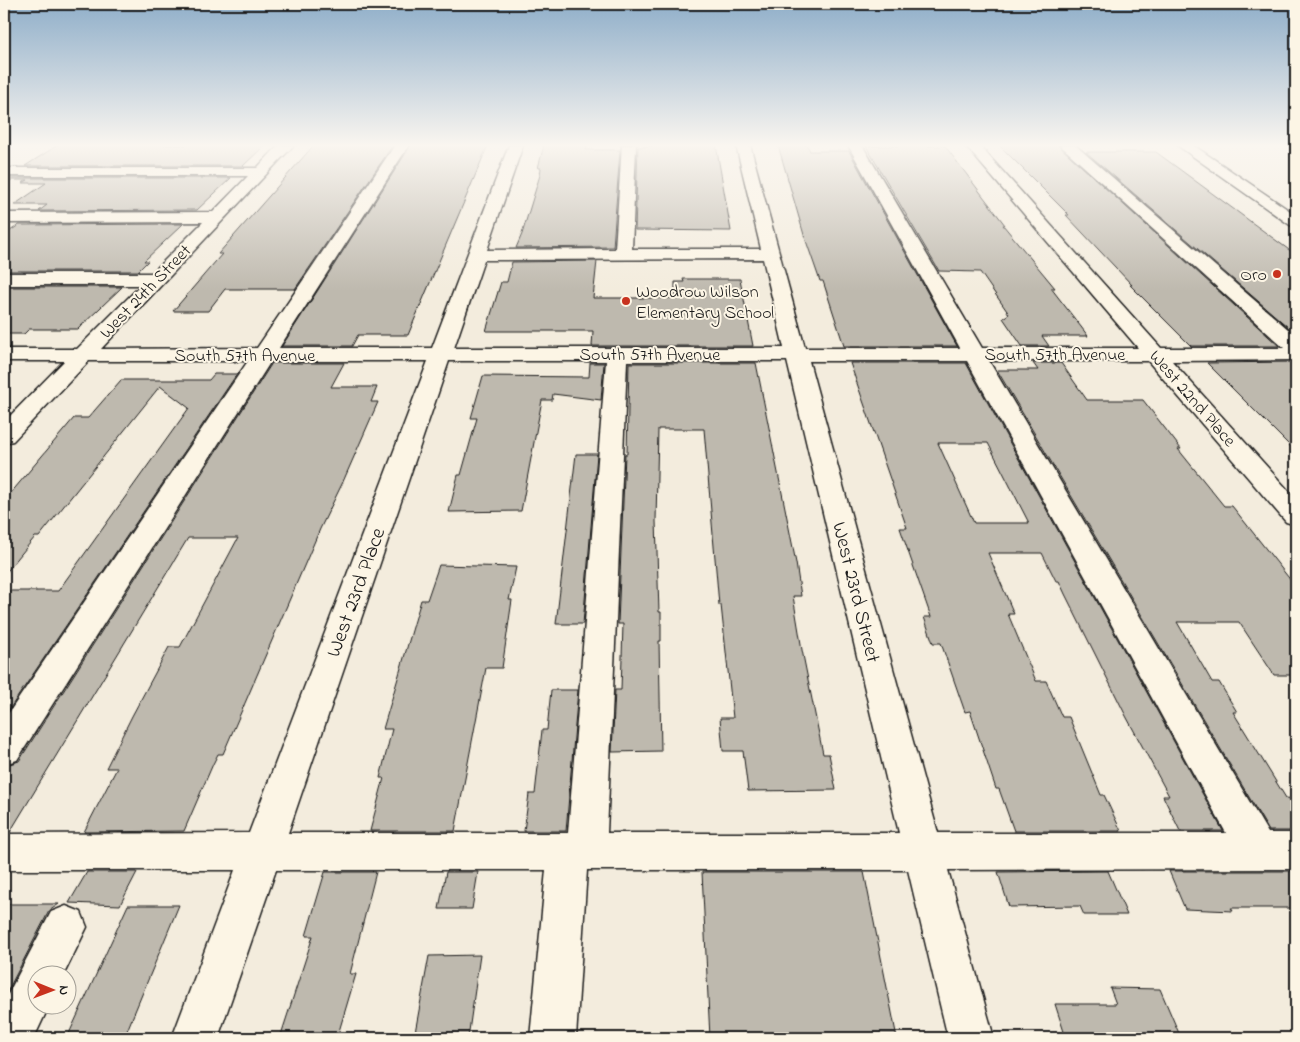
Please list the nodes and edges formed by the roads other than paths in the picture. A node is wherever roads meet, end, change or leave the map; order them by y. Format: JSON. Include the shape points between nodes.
{"nodes":[{"id":1,"x":239,"y":194,"type":"edge"},
{"id":2,"x":370,"y":194,"type":"edge"},
{"id":3,"x":498,"y":194,"type":"edge"},
{"id":4,"x":626,"y":194,"type":"edge"},
{"id":5,"x":755,"y":194,"type":"edge"},
{"id":6,"x":883,"y":194,"type":"edge"},
{"id":7,"x":1014,"y":194,"type":"edge"},
{"id":8,"x":1122,"y":194,"type":"edge"},
{"id":9,"x":1257,"y":194,"type":"edge"},
{"id":10,"x":216,"y":217,"type":"junction"},
{"id":11,"x":4,"y":218,"type":"edge"},
{"id":12,"x":1294,"y":218,"type":"edge"},
{"id":13,"x":771,"y":254,"type":"junction"},
{"id":14,"x":476,"y":255,"type":"junction"},
{"id":15,"x":623,"y":255,"type":"junction"},
{"id":16,"x":4,"y":279,"type":"edge"},
{"id":17,"x":156,"y":279,"type":"junction"},
{"id":18,"x":1296,"y":348,"type":"edge"},
{"id":19,"x":617,"y":354,"type":"junction"},
{"id":20,"x":796,"y":354,"type":"junction"},
{"id":21,"x":976,"y":354,"type":"junction"},
{"id":22,"x":1154,"y":354,"type":"junction"},
{"id":23,"x":1296,"y":354,"type":"edge"},
{"id":24,"x":4,"y":355,"type":"edge"},
{"id":25,"x":83,"y":355,"type":"junction"},
{"id":26,"x":264,"y":355,"type":"junction"},
{"id":27,"x":440,"y":355,"type":"junction"},
{"id":28,"x":4,"y":436,"type":"edge"},
{"id":29,"x":1296,"y":516,"type":"edge"},
{"id":30,"x":4,"y":749,"type":"edge"},
{"id":31,"x":577,"y":851,"type":"junction"},
{"id":32,"x":923,"y":851,"type":"junction"},
{"id":33,"x":1296,"y":851,"type":"edge"},
{"id":34,"x":4,"y":852,"type":"edge"},
{"id":35,"x":262,"y":852,"type":"junction"},
{"id":36,"x":1258,"y":852,"type":"junction"},
{"id":37,"x":66,"y":927,"type":"dead end"},
{"id":38,"x":46,"y":964,"type":"edge"},
{"id":39,"x":28,"y":1001,"type":"edge"},
{"id":40,"x":10,"y":1038,"type":"edge"},
{"id":41,"x":195,"y":1038,"type":"edge"},
{"id":42,"x":553,"y":1038,"type":"edge"},
{"id":43,"x":971,"y":1038,"type":"edge"}],
"edges":[{"from":1,"to":10,"type":"street","name":"West 24th Street"},
{"from":2,"to":26,"type":"street"},
{"from":3,"to":14,"type":"street","name":"West 23rd Place"},
{"from":4,"to":15,"type":"street"},
{"from":5,"to":13,"type":"street","name":"West 23rd Street"},
{"from":6,"to":21,"type":"street"},
{"from":7,"to":22,"type":"street","name":"West 22nd Place"},
{"from":8,"to":18,"type":"street"},
{"from":9,"to":12,"type":"street"},
{"from":10,"to":11,"type":"street"},
{"from":10,"to":17,"type":"street","name":"West 24th Street"},
{"from":13,"to":15,"type":"street"},
{"from":13,"to":20,"type":"street","name":"West 23rd Street"},
{"from":14,"to":15,"type":"street"},
{"from":14,"to":27,"type":"street","name":"West 23rd Place"},
{"from":16,"to":17,"type":"street"},
{"from":17,"to":25,"type":"street","name":"West 24th Street"},
{"from":19,"to":20,"type":"street","name":"South 57th Avenue"},
{"from":19,"to":27,"type":"street","name":"South 57th Avenue"},
{"from":19,"to":31,"type":"street"},
{"from":20,"to":21,"type":"street","name":"South 57th Avenue"},
{"from":20,"to":32,"type":"street","name":"West 23rd Street"},
{"from":21,"to":22,"type":"street","name":"South 57th Avenue"},
{"from":21,"to":36,"type":"street"},
{"from":22,"to":23,"type":"street","name":"South 57th Avenue"},
{"from":22,"to":29,"type":"street","name":"West 22nd Place"},
{"from":24,"to":25,"type":"street","name":"South 57th Avenue"},
{"from":25,"to":26,"type":"street","name":"South 57th Avenue"},
{"from":25,"to":28,"type":"street","name":"West 24th Street"},
{"from":26,"to":27,"type":"street","name":"South 57th Avenue"},
{"from":26,"to":30,"type":"street"},
{"from":27,"to":35,"type":"street","name":"West 23rd Place"},
{"from":31,"to":32,"type":"street"},
{"from":31,"to":35,"type":"street"},
{"from":31,"to":42,"type":"street"},
{"from":32,"to":36,"type":"street"},
{"from":32,"to":43,"type":"street","name":"West 23rd Street"},
{"from":33,"to":36,"type":"street"},
{"from":34,"to":35,"type":"street"},
{"from":35,"to":41,"type":"street","name":"West 23rd Place"},
{"from":37,"to":38,"type":"street"},
{"from":39,"to":40,"type":"street"}]}
